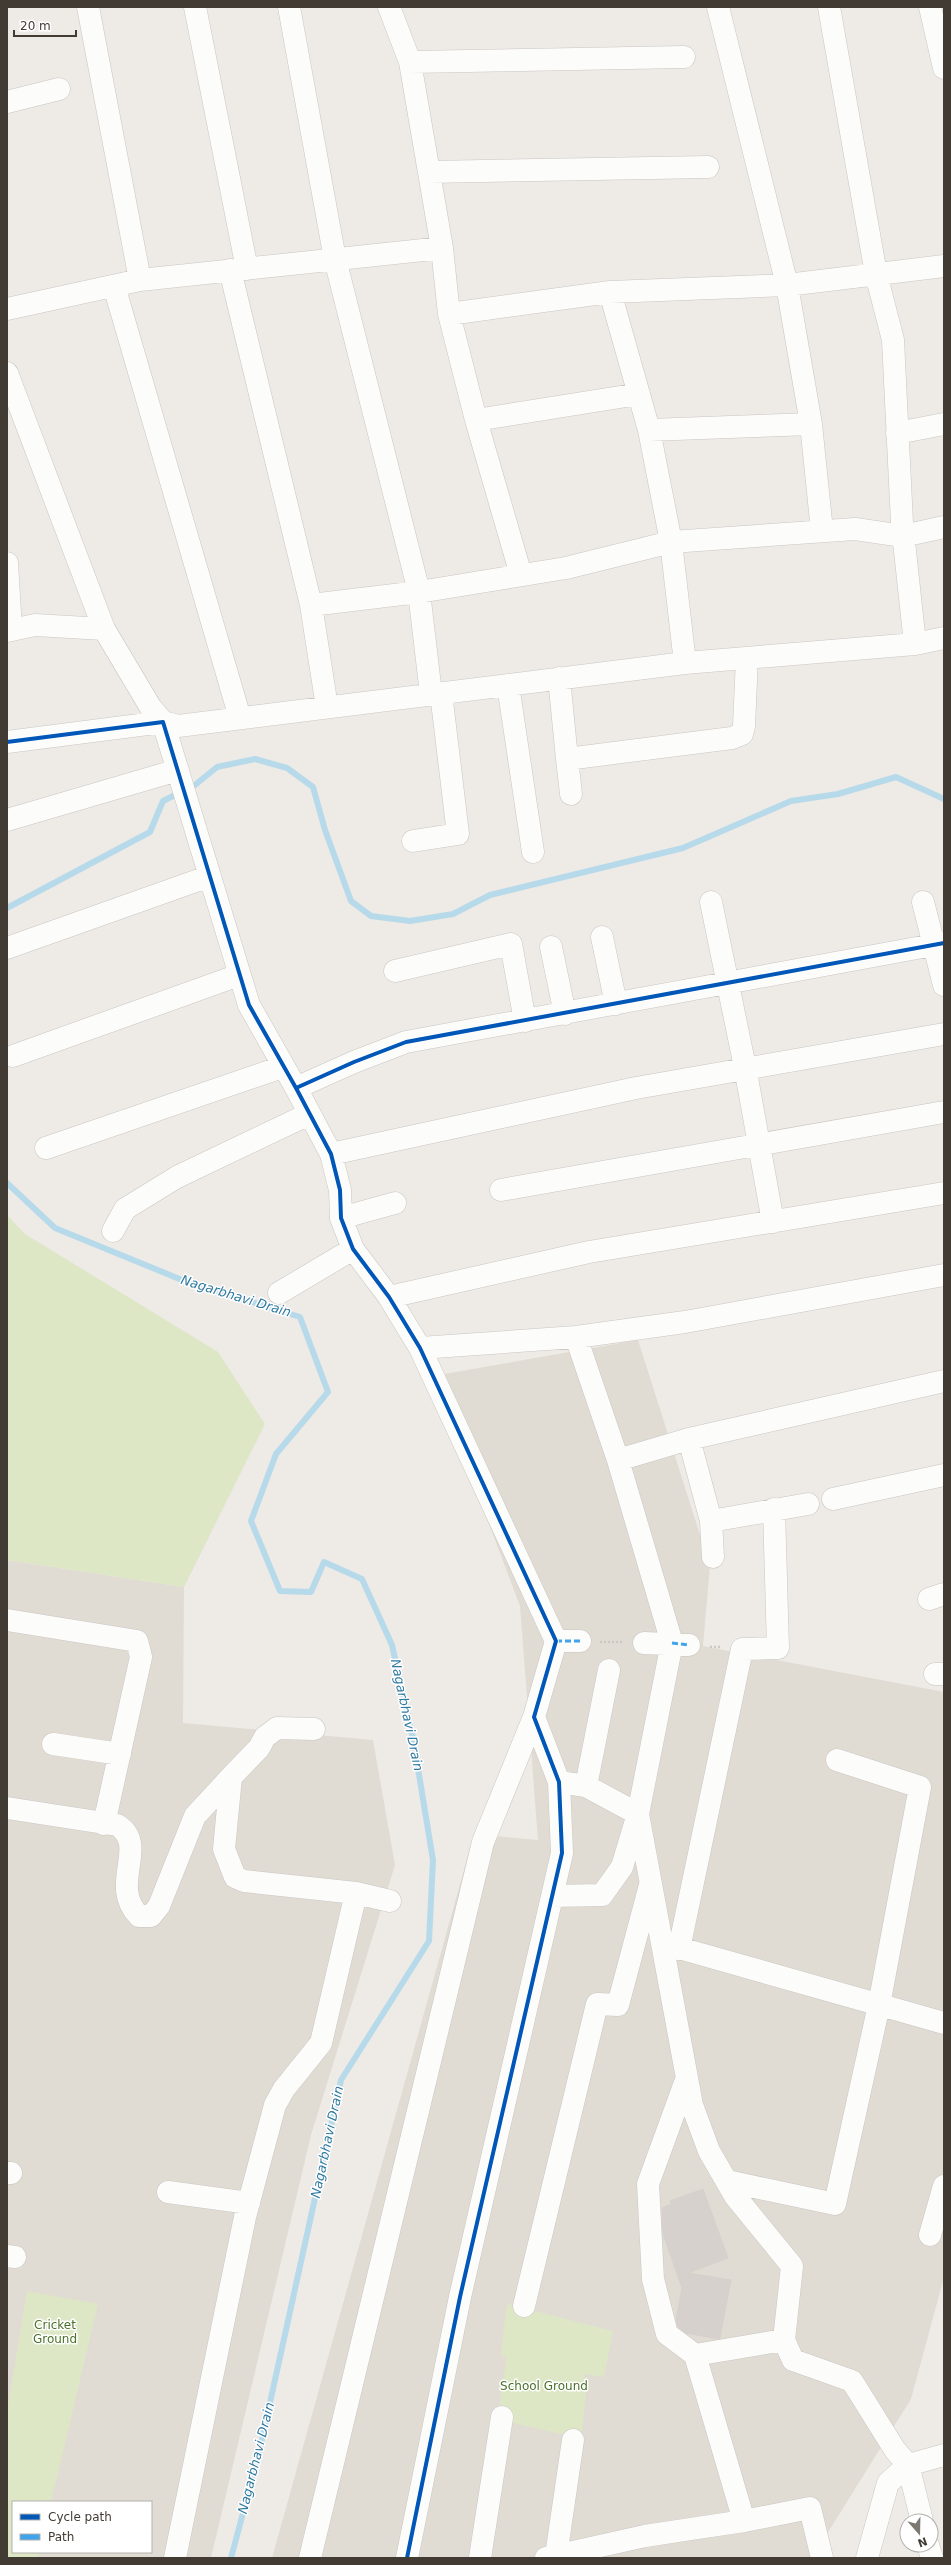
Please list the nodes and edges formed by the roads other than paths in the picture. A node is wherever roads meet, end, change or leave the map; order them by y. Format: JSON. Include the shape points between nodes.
{"nodes":[{"id":1,"x":88,"y":7,"type":"edge"},
{"id":2,"x":195,"y":7,"type":"edge"},
{"id":3,"x":289,"y":7,"type":"edge"},
{"id":4,"x":389,"y":7,"type":"edge"},
{"id":5,"x":718,"y":7,"type":"edge"},
{"id":6,"x":828,"y":7,"type":"edge"},
{"id":7,"x":930,"y":7,"type":"edge"},
{"id":8,"x":684,"y":57,"type":"dead end"},
{"id":9,"x":410,"y":62,"type":"junction"},
{"id":10,"x":944,"y":68,"type":"edge"},
{"id":11,"x":59,"y":89,"type":"dead end"},
{"id":12,"x":7,"y":102,"type":"edge"},
{"id":13,"x":708,"y":167,"type":"dead end"},
{"id":14,"x":429,"y":172,"type":"junction"},
{"id":15,"x":442,"y":248,"type":"junction"},
{"id":16,"x":335,"y":259,"type":"junction"},
{"id":17,"x":944,"y":266,"type":"edge"},
{"id":18,"x":238,"y":270,"type":"junction"},
{"id":19,"x":876,"y":274,"type":"junction"},
{"id":20,"x":140,"y":280,"type":"junction"},
{"id":21,"x":787,"y":285,"type":"junction"},
{"id":22,"x":114,"y":286,"type":"junction"},
{"id":23,"x":610,"y":292,"type":"junction"},
{"id":24,"x":7,"y":309,"type":"edge"},
{"id":25,"x":449,"y":314,"type":"junction"},
{"id":26,"x":7,"y":373,"type":"edge"},
{"id":27,"x":639,"y":394,"type":"junction"},
{"id":28,"x":476,"y":420,"type":"junction"},
{"id":29,"x":811,"y":424,"type":"junction"},
{"id":30,"x":944,"y":424,"type":"edge"},
{"id":31,"x":649,"y":430,"type":"junction"},
{"id":32,"x":897,"y":433,"type":"junction"},
{"id":33,"x":944,"y":527,"type":"edge"},
{"id":34,"x":822,"y":531,"type":"junction"},
{"id":35,"x":903,"y":536,"type":"junction"},
{"id":36,"x":671,"y":542,"type":"junction"},
{"id":37,"x":7,"y":563,"type":"edge"},
{"id":38,"x":522,"y":575,"type":"junction"},
{"id":39,"x":419,"y":592,"type":"junction"},
{"id":40,"x":311,"y":605,"type":"junction"},
{"id":41,"x":104,"y":629,"type":"junction"},
{"id":42,"x":9,"y":630,"type":"edge"},
{"id":43,"x":944,"y":638,"type":"edge"},
{"id":44,"x":915,"y":644,"type":"junction"},
{"id":45,"x":747,"y":658,"type":"junction"},
{"id":46,"x":685,"y":663,"type":"junction"},
{"id":47,"x":560,"y":678,"type":"junction"},
{"id":48,"x":508,"y":685,"type":"junction"},
{"id":49,"x":436,"y":694,"type":"junction"},
{"id":50,"x":328,"y":707,"type":"junction"},
{"id":51,"x":240,"y":718,"type":"junction"},
{"id":52,"x":163,"y":722,"type":"junction"},
{"id":53,"x":7,"y":742,"type":"edge"},
{"id":54,"x":567,"y":759,"type":"junction"},
{"id":55,"x":179,"y":772,"type":"junction"},
{"id":56,"x":571,"y":794,"type":"dead end"},
{"id":57,"x":7,"y":820,"type":"edge"},
{"id":58,"x":413,"y":841,"type":"dead end"},
{"id":59,"x":533,"y":852,"type":"dead end"},
{"id":60,"x":210,"y":876,"type":"junction"},
{"id":61,"x":711,"y":902,"type":"dead end"},
{"id":62,"x":923,"y":902,"type":"dead end"},
{"id":63,"x":602,"y":937,"type":"dead end"},
{"id":64,"x":939,"y":944,"type":"edge"},
{"id":65,"x":551,"y":947,"type":"dead end"},
{"id":66,"x":7,"y":948,"type":"edge"},
{"id":67,"x":395,"y":971,"type":"dead end"},
{"id":68,"x":239,"y":975,"type":"junction"},
{"id":69,"x":727,"y":982,"type":"junction"},
{"id":70,"x":944,"y":985,"type":"edge"},
{"id":71,"x":616,"y":1004,"type":"junction"},
{"id":72,"x":566,"y":1014,"type":"junction"},
{"id":73,"x":525,"y":1021,"type":"junction"},
{"id":74,"x":944,"y":1034,"type":"edge"},
{"id":75,"x":13,"y":1056,"type":"dead end"},
{"id":76,"x":282,"y":1067,"type":"junction"},
{"id":77,"x":745,"y":1067,"type":"junction"},
{"id":78,"x":296,"y":1088,"type":"junction"},
{"id":79,"x":944,"y":1112,"type":"edge"},
{"id":80,"x":309,"y":1114,"type":"junction"},
{"id":81,"x":759,"y":1145,"type":"junction"},
{"id":82,"x":46,"y":1148,"type":"dead end"},
{"id":83,"x":331,"y":1154,"type":"junction"},
{"id":84,"x":501,"y":1190,"type":"dead end"},
{"id":85,"x":944,"y":1193,"type":"edge"},
{"id":86,"x":395,"y":1203,"type":"dead end"},
{"id":87,"x":341,"y":1218,"type":"junction"},
{"id":88,"x":773,"y":1222,"type":"junction"},
{"id":89,"x":112,"y":1230,"type":"dead end"},
{"id":90,"x":353,"y":1249,"type":"junction"},
{"id":91,"x":944,"y":1275,"type":"edge"},
{"id":92,"x":279,"y":1293,"type":"dead end"},
{"id":93,"x":389,"y":1297,"type":"junction"},
{"id":94,"x":576,"y":1337,"type":"junction"},
{"id":95,"x":420,"y":1348,"type":"junction"},
{"id":96,"x":944,"y":1381,"type":"edge"},
{"id":97,"x":689,"y":1439,"type":"junction"},
{"id":98,"x":618,"y":1460,"type":"junction"},
{"id":99,"x":944,"y":1474,"type":"edge"},
{"id":100,"x":833,"y":1499,"type":"dead end"},
{"id":101,"x":808,"y":1504,"type":"dead end"},
{"id":102,"x":774,"y":1509,"type":"junction"},
{"id":103,"x":711,"y":1521,"type":"junction"},
{"id":104,"x":713,"y":1557,"type":"dead end"},
{"id":105,"x":7,"y":1620,"type":"edge"},
{"id":106,"x":556,"y":1641,"type":"junction"},
{"id":107,"x":580,"y":1641,"type":"road end"},
{"id":108,"x":644,"y":1643,"type":"road end"},
{"id":109,"x":681,"y":1644,"type":"junction"},
{"id":110,"x":609,"y":1670,"type":"dead end"},
{"id":111,"x":534,"y":1717,"type":"junction"},
{"id":112,"x":314,"y":1729,"type":"dead end"},
{"id":113,"x":53,"y":1744,"type":"dead end"},
{"id":114,"x":120,"y":1754,"type":"junction"},
{"id":115,"x":837,"y":1760,"type":"dead end"},
{"id":116,"x":231,"y":1777,"type":"junction"},
{"id":117,"x":559,"y":1782,"type":"junction"},
{"id":118,"x":586,"y":1786,"type":"junction"},
{"id":119,"x":7,"y":1808,"type":"edge"},
{"id":120,"x":638,"y":1814,"type":"junction"},
{"id":121,"x":99,"y":1823,"type":"junction"},
{"id":122,"x":651,"y":1880,"type":"junction"},
{"id":123,"x":356,"y":1893,"type":"junction"},
{"id":124,"x":552,"y":1896,"type":"junction"},
{"id":125,"x":390,"y":1901,"type":"dead end"},
{"id":126,"x":672,"y":1946,"type":"junction"},
{"id":127,"x":880,"y":2005,"type":"junction"},
{"id":128,"x":944,"y":2023,"type":"edge"},
{"id":129,"x":687,"y":2077,"type":"junction"},
{"id":130,"x":727,"y":2181,"type":"junction"},
{"id":131,"x":944,"y":2186,"type":"edge"},
{"id":132,"x":168,"y":2192,"type":"dead end"},
{"id":133,"x":249,"y":2204,"type":"junction"},
{"id":134,"x":930,"y":2235,"type":"dead end"},
{"id":135,"x":524,"y":2306,"type":"dead end"},
{"id":136,"x":784,"y":2340,"type":"junction"},
{"id":137,"x":695,"y":2355,"type":"junction"},
{"id":138,"x":502,"y":2417,"type":"dead end"},
{"id":139,"x":573,"y":2440,"type":"dead end"},
{"id":140,"x":944,"y":2456,"type":"edge"},
{"id":141,"x":908,"y":2465,"type":"junction"},
{"id":142,"x":920,"y":2513,"type":"edge"},
{"id":143,"x":744,"y":2521,"type":"junction"},
{"id":144,"x":551,"y":2557,"type":"edge"},
{"id":145,"x":175,"y":2558,"type":"edge"},
{"id":146,"x":310,"y":2558,"type":"edge"},
{"id":147,"x":407,"y":2558,"type":"edge"},
{"id":148,"x":480,"y":2558,"type":"edge"},
{"id":149,"x":822,"y":2558,"type":"edge"},
{"id":150,"x":867,"y":2558,"type":"edge"}],
"edges":[{"from":1,"to":20,"type":"street"},
{"from":2,"to":18,"type":"street"},
{"from":3,"to":16,"type":"street"},
{"from":4,"to":9,"type":"street"},
{"from":5,"to":21,"type":"street"},
{"from":6,"to":19,"type":"street"},
{"from":7,"to":10,"type":"street"},
{"from":8,"to":9,"type":"street"},
{"from":9,"to":14,"type":"street"},
{"from":11,"to":12,"type":"street"},
{"from":13,"to":14,"type":"street"},
{"from":14,"to":15,"type":"street"},
{"from":15,"to":16,"type":"street"},
{"from":15,"to":25,"type":"street"},
{"from":16,"to":18,"type":"street"},
{"from":16,"to":39,"type":"street"},
{"from":17,"to":19,"type":"street"},
{"from":18,"to":20,"type":"street"},
{"from":18,"to":40,"type":"street"},
{"from":19,"to":21,"type":"street"},
{"from":19,"to":32,"type":"street","via":[[893,340]]},
{"from":20,"to":22,"type":"street"},
{"from":21,"to":23,"type":"street"},
{"from":21,"to":29,"type":"street"},
{"from":22,"to":24,"type":"street"},
{"from":22,"to":51,"type":"street"},
{"from":23,"to":25,"type":"street"},
{"from":23,"to":27,"type":"street"},
{"from":25,"to":28,"type":"street"},
{"from":26,"to":41,"type":"street"},
{"from":27,"to":28,"type":"street"},
{"from":27,"to":31,"type":"street"},
{"from":28,"to":38,"type":"street"},
{"from":29,"to":31,"type":"street"},
{"from":29,"to":34,"type":"street"},
{"from":30,"to":32,"type":"street"},
{"from":31,"to":36,"type":"street"},
{"from":32,"to":35,"type":"street"},
{"from":33,"to":35,"type":"street"},
{"from":34,"to":35,"type":"street","via":[[855,529]]},
{"from":34,"to":36,"type":"street"},
{"from":35,"to":44,"type":"street"},
{"from":36,"to":38,"type":"street","via":[[566,568]]},
{"from":36,"to":46,"type":"street"},
{"from":37,"to":42,"type":"street"},
{"from":38,"to":39,"type":"street"},
{"from":39,"to":40,"type":"street"},
{"from":39,"to":49,"type":"street"},
{"from":40,"to":50,"type":"street"},
{"from":41,"to":42,"type":"street","via":[[35,625]]},
{"from":41,"to":52,"type":"street","via":[[151,708]]},
{"from":43,"to":44,"type":"street"},
{"from":44,"to":45,"type":"street"},
{"from":45,"to":46,"type":"street"},
{"from":45,"to":54,"type":"street","via":[[742,734],[732,738]]},
{"from":46,"to":47,"type":"street"},
{"from":47,"to":48,"type":"street"},
{"from":47,"to":54,"type":"street"},
{"from":48,"to":49,"type":"street"},
{"from":48,"to":59,"type":"street"},
{"from":49,"to":50,"type":"street"},
{"from":49,"to":58,"type":"street","via":[[458,834]]},
{"from":50,"to":51,"type":"street"},
{"from":51,"to":52,"type":"street","via":[[178,726]]},
{"from":52,"to":53,"type":"street"},
{"from":52,"to":55,"type":"street"},
{"from":54,"to":56,"type":"street"},
{"from":55,"to":57,"type":"street"},
{"from":55,"to":60,"type":"street"},
{"from":60,"to":66,"type":"street"},
{"from":60,"to":68,"type":"street"},
{"from":61,"to":69,"type":"street"},
{"from":62,"to":64,"type":"street"},
{"from":63,"to":71,"type":"street"},
{"from":64,"to":69,"type":"street"},
{"from":64,"to":70,"type":"street"},
{"from":65,"to":72,"type":"street"},
{"from":67,"to":73,"type":"street","via":[[511,944]]},
{"from":68,"to":75,"type":"street"},
{"from":68,"to":76,"type":"street","via":[[250,1006]]},
{"from":69,"to":71,"type":"street"},
{"from":69,"to":77,"type":"street"},
{"from":71,"to":72,"type":"street"},
{"from":72,"to":73,"type":"street"},
{"from":73,"to":78,"type":"street","via":[[406,1042]]},
{"from":74,"to":77,"type":"street"},
{"from":76,"to":78,"type":"street"},
{"from":76,"to":82,"type":"street"},
{"from":77,"to":81,"type":"street"},
{"from":77,"to":83,"type":"street"},
{"from":78,"to":80,"type":"street"},
{"from":79,"to":81,"type":"street"},
{"from":80,"to":83,"type":"street"},
{"from":80,"to":89,"type":"street","via":[[177,1177],[125,1209]]},
{"from":81,"to":84,"type":"street"},
{"from":81,"to":88,"type":"street"},
{"from":83,"to":87,"type":"street","via":[[340,1190]]},
{"from":85,"to":88,"type":"street"},
{"from":86,"to":87,"type":"street"},
{"from":87,"to":90,"type":"street"},
{"from":88,"to":93,"type":"street","via":[[589,1252]]},
{"from":90,"to":92,"type":"street"},
{"from":90,"to":93,"type":"street"},
{"from":91,"to":94,"type":"street","via":[[685,1322]]},
{"from":93,"to":95,"type":"street"},
{"from":94,"to":95,"type":"street"},
{"from":94,"to":98,"type":"street"},
{"from":95,"to":106,"type":"street"},
{"from":96,"to":97,"type":"street"},
{"from":97,"to":98,"type":"street"},
{"from":97,"to":103,"type":"street"},
{"from":98,"to":109,"type":"street"},
{"from":99,"to":100,"type":"street"},
{"from":101,"to":102,"type":"street"},
{"from":102,"to":103,"type":"street"},
{"from":102,"to":126,"type":"street","via":[[778,1648],[742,1649]]},
{"from":103,"to":104,"type":"street"},
{"from":105,"to":114,"type":"street","via":[[138,1641],[141,1656]]},
{"from":106,"to":107,"type":"street"},
{"from":106,"to":111,"type":"street"},
{"from":108,"to":109,"type":"street"},
{"from":109,"to":120,"type":"street"},
{"from":110,"to":118,"type":"street"},
{"from":111,"to":117,"type":"street"},
{"from":111,"to":146,"type":"street","via":[[483,1842]]},
{"from":112,"to":116,"type":"street","via":[[277,1728],[265,1737],[259,1748]]},
{"from":113,"to":114,"type":"street"},
{"from":114,"to":121,"type":"street"},
{"from":115,"to":127,"type":"street","via":[[920,1787]]},
{"from":116,"to":121,"type":"street","via":[[195,1816],[159,1906],[151,1916],[139,1916],[130,1906],[126,1886],[131,1841],[126,1830],[117,1825]]},
{"from":116,"to":123,"type":"street","via":[[224,1849],[235,1877],[244,1881]]},
{"from":117,"to":118,"type":"street"},
{"from":117,"to":124,"type":"street","via":[[562,1853]]},
{"from":118,"to":120,"type":"street"},
{"from":119,"to":121,"type":"street"},
{"from":120,"to":122,"type":"street"},
{"from":120,"to":124,"type":"street","via":[[622,1866],[602,1895]]},
{"from":122,"to":126,"type":"street"},
{"from":122,"to":135,"type":"street","via":[[618,2005],[597,2004]]},
{"from":123,"to":125,"type":"street"},
{"from":123,"to":133,"type":"street","via":[[321,2043],[274,2105]]},
{"from":124,"to":147,"type":"street","via":[[460,2296]]},
{"from":126,"to":127,"type":"street"},
{"from":126,"to":129,"type":"street"},
{"from":127,"to":128,"type":"street"},
{"from":127,"to":130,"type":"street","via":[[834,2204]]},
{"from":129,"to":130,"type":"street","via":[[692,2105],[709,2150]]},
{"from":129,"to":137,"type":"street","via":[[648,2184],[653,2279],[667,2334]]},
{"from":130,"to":136,"type":"street","via":[[735,2196],[792,2266]]},
{"from":131,"to":134,"type":"street"},
{"from":132,"to":133,"type":"street"},
{"from":133,"to":145,"type":"street"},
{"from":136,"to":137,"type":"street"},
{"from":136,"to":141,"type":"street","via":[[793,2360],[852,2381],[895,2450]]},
{"from":137,"to":143,"type":"street"},
{"from":138,"to":148,"type":"street"},
{"from":139,"to":144,"type":"street"},
{"from":140,"to":141,"type":"street"},
{"from":141,"to":142,"type":"street"},
{"from":141,"to":150,"type":"street","via":[[888,2483]]},
{"from":143,"to":144,"type":"street","via":[[645,2536]]},
{"from":143,"to":149,"type":"street","via":[[810,2508]]}]}
